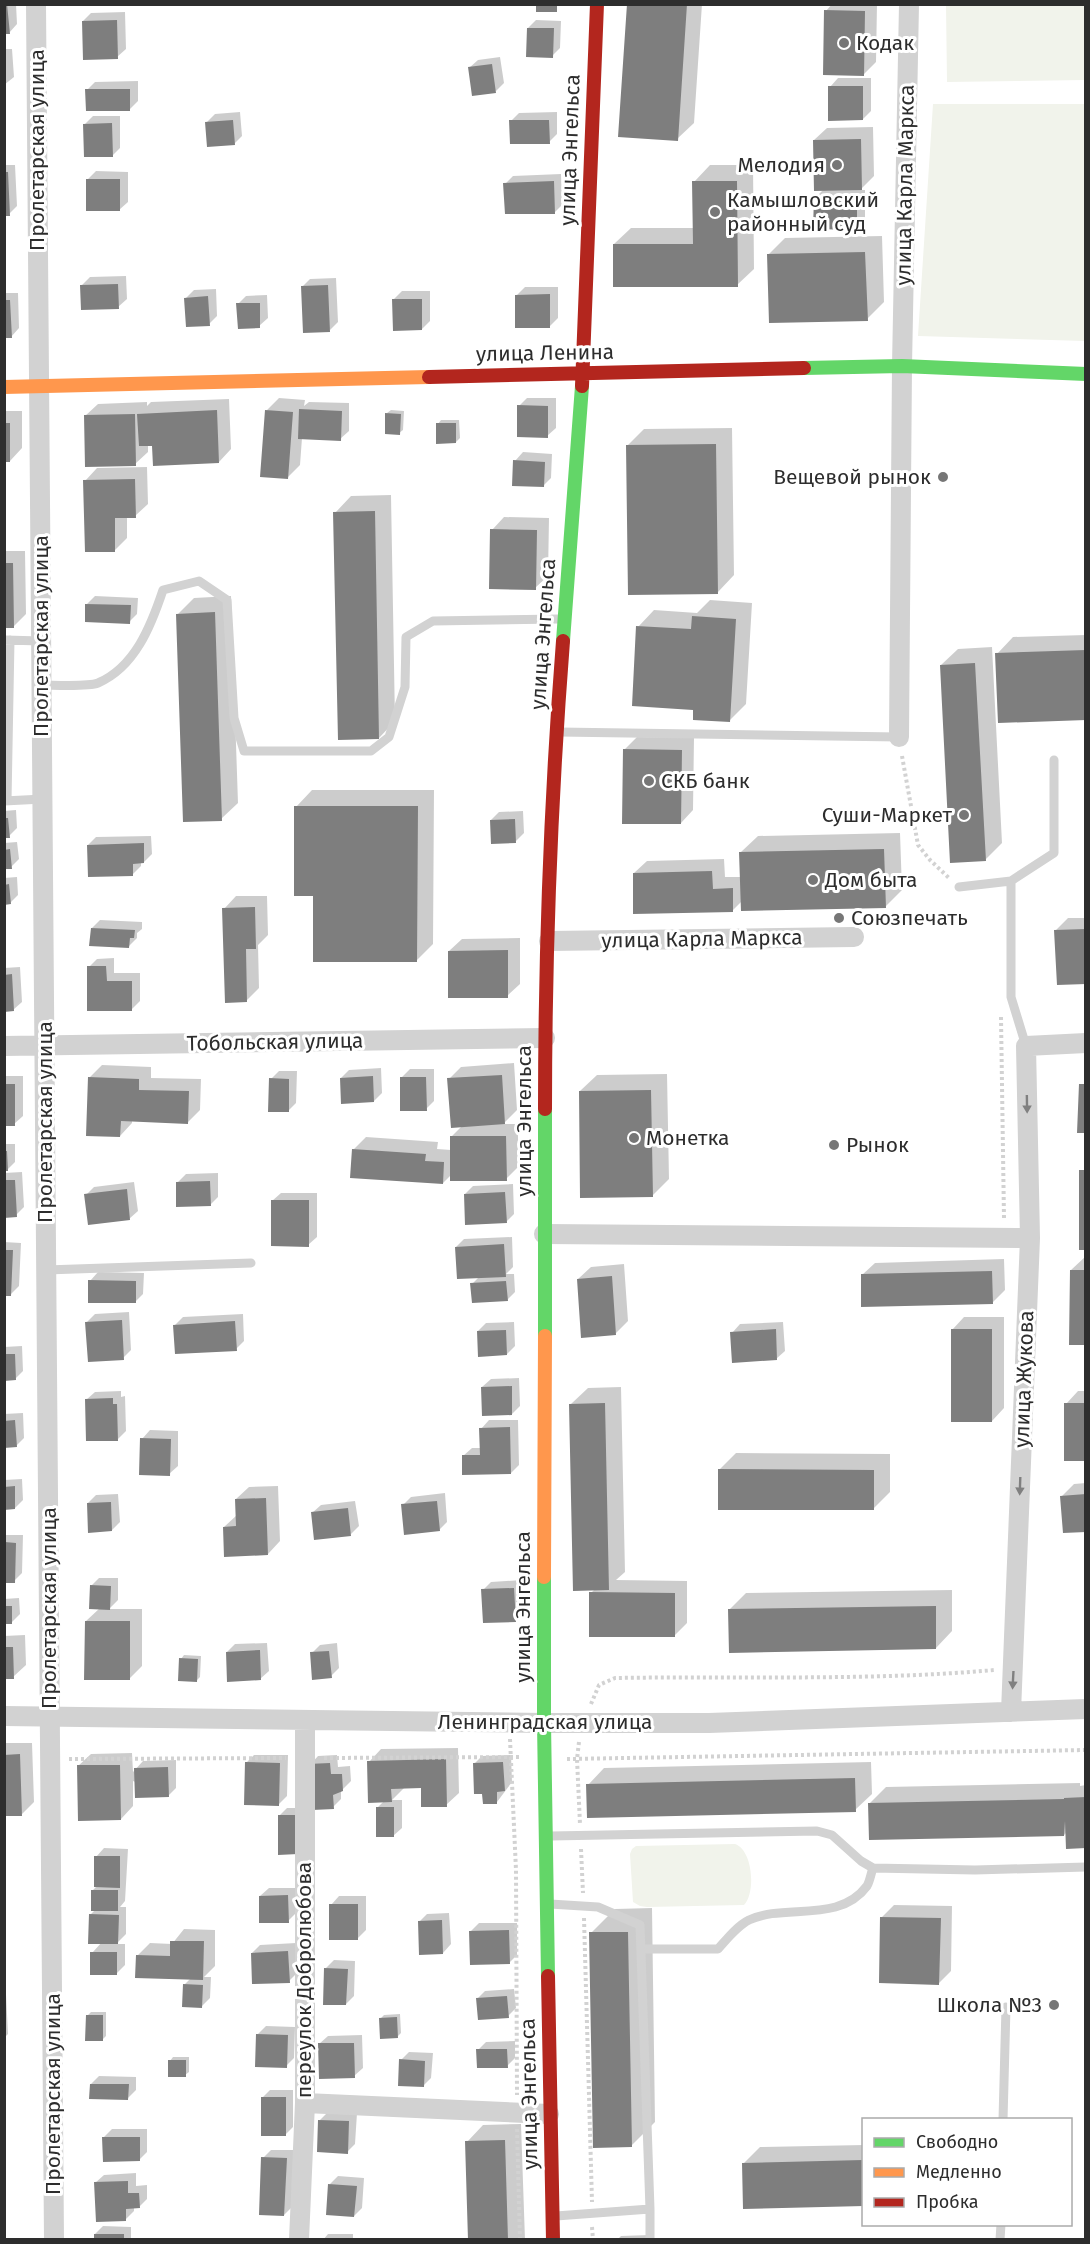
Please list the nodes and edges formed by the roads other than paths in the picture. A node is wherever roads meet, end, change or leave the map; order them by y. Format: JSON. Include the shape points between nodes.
{"nodes":[{"id":1,"x":36,"y":4,"type":"edge"},
{"id":2,"x":597,"y":4,"type":"edge"},
{"id":3,"x":909,"y":4,"type":"edge"},
{"id":4,"x":902,"y":366,"type":"junction"},
{"id":5,"x":583,"y":373,"type":"junction"},
{"id":6,"x":1086,"y":374,"type":"edge"},
{"id":7,"x":39,"y":386,"type":"junction"},
{"id":8,"x":4,"y":387,"type":"edge"},
{"id":9,"x":565,"y":619,"type":"junction"},
{"id":10,"x":7,"y":640,"type":"edge"},
{"id":11,"x":41,"y":641,"type":"junction"},
{"id":12,"x":42,"y":685,"type":"junction"},
{"id":13,"x":556,"y":732,"type":"junction"},
{"id":14,"x":899,"y":737,"type":"joint"},
{"id":15,"x":1054,"y":760,"type":"dead end"},
{"id":16,"x":43,"y":799,"type":"junction"},
{"id":17,"x":6,"y":801,"type":"edge"},
{"id":18,"x":1011,"y":881,"type":"junction"},
{"id":19,"x":959,"y":886,"type":"road end"},
{"id":20,"x":854,"y":937,"type":"dead end"},
{"id":21,"x":549,"y":941,"type":"junction"},
{"id":22,"x":545,"y":1038,"type":"junction"},
{"id":23,"x":1086,"y":1043,"type":"edge"},
{"id":24,"x":44,"y":1045,"type":"junction"},
{"id":25,"x":4,"y":1046,"type":"edge"},
{"id":26,"x":1026,"y":1046,"type":"junction"},
{"id":27,"x":544,"y":1234,"type":"junction"},
{"id":28,"x":1030,"y":1238,"type":"junction"},
{"id":29,"x":251,"y":1263,"type":"dead end"},
{"id":30,"x":46,"y":1270,"type":"junction"},
{"id":31,"x":1086,"y":1709,"type":"edge"},
{"id":32,"x":1011,"y":1712,"type":"junction"},
{"id":33,"x":4,"y":1716,"type":"edge"},
{"id":34,"x":50,"y":1716,"type":"junction"},
{"id":35,"x":305,"y":1720,"type":"junction"},
{"id":36,"x":544,"y":1723,"type":"junction"},
{"id":37,"x":546,"y":1836,"type":"junction"},
{"id":38,"x":873,"y":1868,"type":"junction"},
{"id":39,"x":1086,"y":1868,"type":"edge"},
{"id":40,"x":547,"y":1904,"type":"junction"},
{"id":41,"x":641,"y":1949,"type":"junction"},
{"id":42,"x":1006,"y":2007,"type":"dead end"},
{"id":43,"x":304,"y":2103,"type":"junction"},
{"id":44,"x":549,"y":2114,"type":"junction"},
{"id":45,"x":1003,"y":2118,"type":"edge"},
{"id":46,"x":650,"y":2209,"type":"junction"},
{"id":47,"x":552,"y":2216,"type":"junction"},
{"id":48,"x":54,"y":2240,"type":"edge"},
{"id":49,"x":299,"y":2240,"type":"edge"},
{"id":50,"x":553,"y":2240,"type":"edge"},
{"id":51,"x":650,"y":2240,"type":"edge"}],
"edges":[{"from":1,"to":7,"type":"street","name":"Пролетарская улица"},
{"from":2,"to":5,"type":"main road","name":"улица Энгельса"},
{"from":3,"to":4,"type":"street","name":"улица Карла Маркса"},
{"from":4,"to":5,"type":"main road","name":"улица Ленина"},
{"from":4,"to":6,"type":"main road","name":"улица Ленина"},
{"from":4,"to":14,"type":"street","name":"улица Карла Маркса"},
{"from":5,"to":7,"type":"main road","name":"улица Ленина"},
{"from":5,"to":9,"type":"main road","name":"улица Энгельса"},
{"from":7,"to":8,"type":"main road","name":"улица Ленина"},
{"from":7,"to":11,"type":"street","name":"Пролетарская улица"},
{"from":9,"to":12,"type":"lane","via":[[433,621],[406,637],[405,687],[389,737],[371,751],[244,752],[234,718],[227,600],[199,581],[163,590],[153,620],[127,664],[96,684]]},
{"from":9,"to":13,"type":"main road","name":"улица Энгельса"},
{"from":10,"to":11,"type":"lane"},
{"from":10,"to":17,"type":"lane"},
{"from":11,"to":12,"type":"street","name":"Пролетарская улица"},
{"from":12,"to":16,"type":"street","name":"Пролетарская улица"},
{"from":13,"to":14,"type":"lane"},
{"from":13,"to":21,"type":"main road","name":"улица Энгельса"},
{"from":15,"to":18,"type":"lane","via":[[1054,853]]},
{"from":16,"to":17,"type":"lane"},
{"from":16,"to":24,"type":"street","name":"Пролетарская улица"},
{"from":18,"to":19,"type":"lane"},
{"from":18,"to":26,"type":"lane","via":[[1011,997]]},
{"from":20,"to":21,"type":"street","name":"улица Карла Маркса"},
{"from":21,"to":22,"type":"main road","name":"улица Энгельса"},
{"from":22,"to":24,"type":"street","name":"Тобольская улица"},
{"from":22,"to":27,"type":"main road","name":"улица Энгельса"},
{"from":23,"to":26,"type":"street"},
{"from":24,"to":25,"type":"street","name":"Тобольская улица"},
{"from":24,"to":30,"type":"street","name":"Пролетарская улица"},
{"from":26,"to":28,"type":"street","name":"улица Жукова","one_way":true},
{"from":27,"to":28,"type":"street"},
{"from":27,"to":36,"type":"main road","name":"улица Энгельса"},
{"from":28,"to":32,"type":"street","name":"улица Жукова","one_way":true},
{"from":29,"to":30,"type":"lane"},
{"from":30,"to":34,"type":"street","name":"Пролетарская улица"},
{"from":31,"to":32,"type":"street","name":"Ленинградская улица"},
{"from":32,"to":36,"type":"street","name":"Ленинградская улица","via":[[709,1723]]},
{"from":33,"to":34,"type":"street","name":"Ленинградская улица"},
{"from":34,"to":35,"type":"street","name":"Ленинградская улица"},
{"from":34,"to":48,"type":"street","name":"Пролетарская улица"},
{"from":35,"to":36,"type":"street","name":"Ленинградская улица"},
{"from":35,"to":43,"type":"street","name":"переулок Добролюбова"},
{"from":36,"to":37,"type":"main road","name":"улица Энгельса"},
{"from":37,"to":38,"type":"lane","via":[[817,1831],[832,1835]]},
{"from":37,"to":40,"type":"main road","name":"улица Энгельса"},
{"from":38,"to":39,"type":"lane"},
{"from":38,"to":41,"type":"lane","via":[[867,1885],[848,1902],[822,1910],[748,1921],[718,1949]]},
{"from":40,"to":41,"type":"lane","via":[[598,1907],[640,1925]]},
{"from":40,"to":44,"type":"main road","name":"улица Энгельса"},
{"from":41,"to":46,"type":"lane"},
{"from":42,"to":45,"type":"lane"},
{"from":43,"to":44,"type":"street"},
{"from":43,"to":49,"type":"street","name":"переулок Добролюбова"},
{"from":44,"to":47,"type":"main road","name":"улица Энгельса"},
{"from":46,"to":47,"type":"lane"},
{"from":46,"to":51,"type":"lane"},
{"from":47,"to":50,"type":"main road","name":"улица Энгельса"}]}
